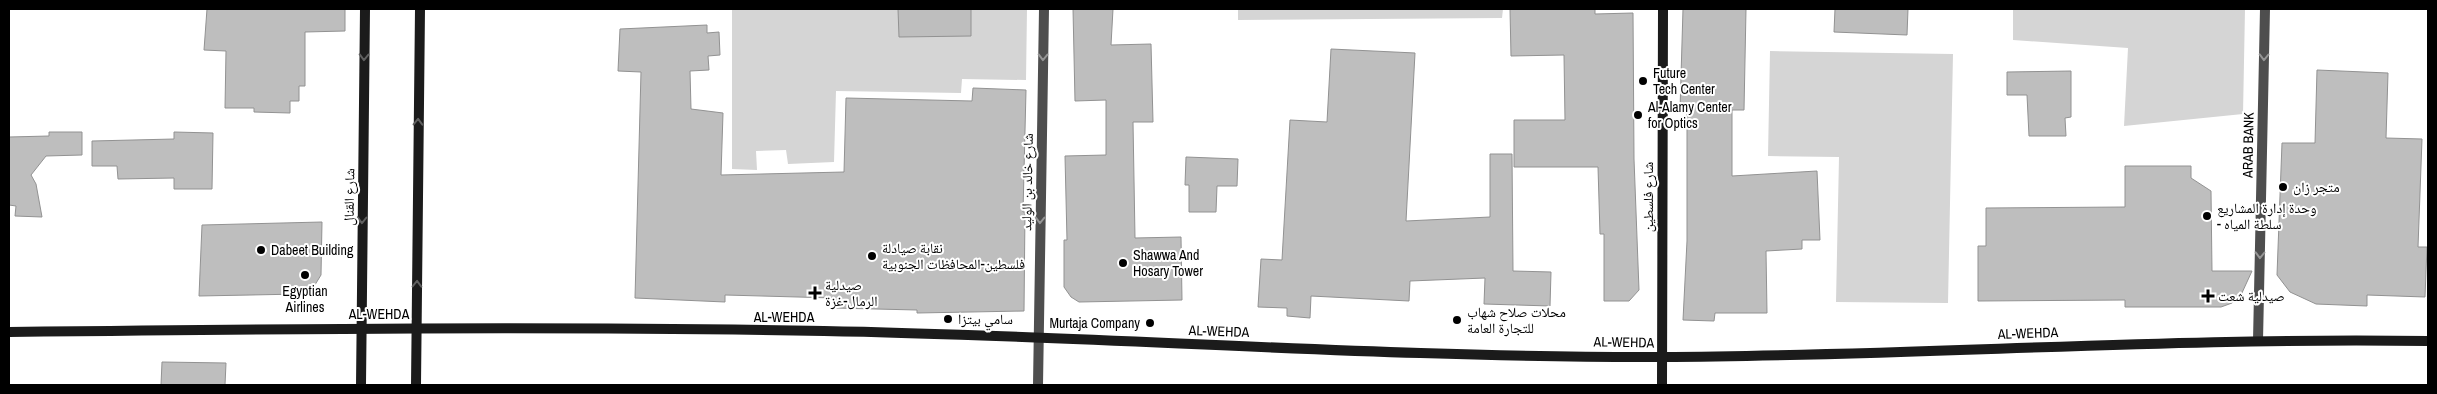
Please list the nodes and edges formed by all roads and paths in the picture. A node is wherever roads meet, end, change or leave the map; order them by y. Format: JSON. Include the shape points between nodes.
{"nodes":[{"id":1,"x":365,"y":9,"type":"edge"},
{"id":2,"x":420,"y":9,"type":"edge"},
{"id":3,"x":1044,"y":9,"type":"edge"},
{"id":4,"x":1663,"y":9,"type":"edge"},
{"id":5,"x":2265,"y":9,"type":"edge"},
{"id":6,"x":361,"y":328,"type":"junction"},
{"id":7,"x":416,"y":328,"type":"junction"},
{"id":8,"x":9,"y":332,"type":"edge"},
{"id":9,"x":1038,"y":338,"type":"junction"},
{"id":10,"x":2258,"y":341,"type":"junction"},
{"id":11,"x":2428,"y":341,"type":"edge"},
{"id":12,"x":1662,"y":357,"type":"junction"},
{"id":13,"x":361,"y":385,"type":"edge"},
{"id":14,"x":416,"y":385,"type":"edge"},
{"id":15,"x":1038,"y":385,"type":"edge"},
{"id":16,"x":1662,"y":385,"type":"edge"}],
"edges":[{"from":1,"to":6,"type":"main road","name":"شارع القنال","one_way":true},
{"from":7,"to":2,"type":"main road","one_way":true},
{"from":3,"to":9,"type":"street","name":"شارع خالد بن الوليد","one_way":true},
{"from":4,"to":12,"type":"main road","name":"شارع فلسطين"},
{"from":5,"to":10,"type":"street","name":"ARAB BANK","one_way":true},
{"from":6,"to":7,"type":"main road","name":"AL-WEHDA"},
{"from":6,"to":8,"type":"main road","name":"AL-WEHDA"},
{"from":6,"to":13,"type":"main road","name":"شارع القنال"},
{"from":7,"to":9,"type":"main road","name":"AL-WEHDA","via":[[826,331]]},
{"from":7,"to":14,"type":"main road"},
{"from":9,"to":12,"type":"main road","name":"AL-WEHDA","via":[[1350,351]]},
{"from":9,"to":15,"type":"street","name":"شارع خالد بن الوليد"},
{"from":10,"to":11,"type":"main road","name":"AL-WEHDA"},
{"from":10,"to":12,"type":"main road","name":"AL-WEHDA"},
{"from":12,"to":16,"type":"main road","name":"شارع فلسطين"}]}
